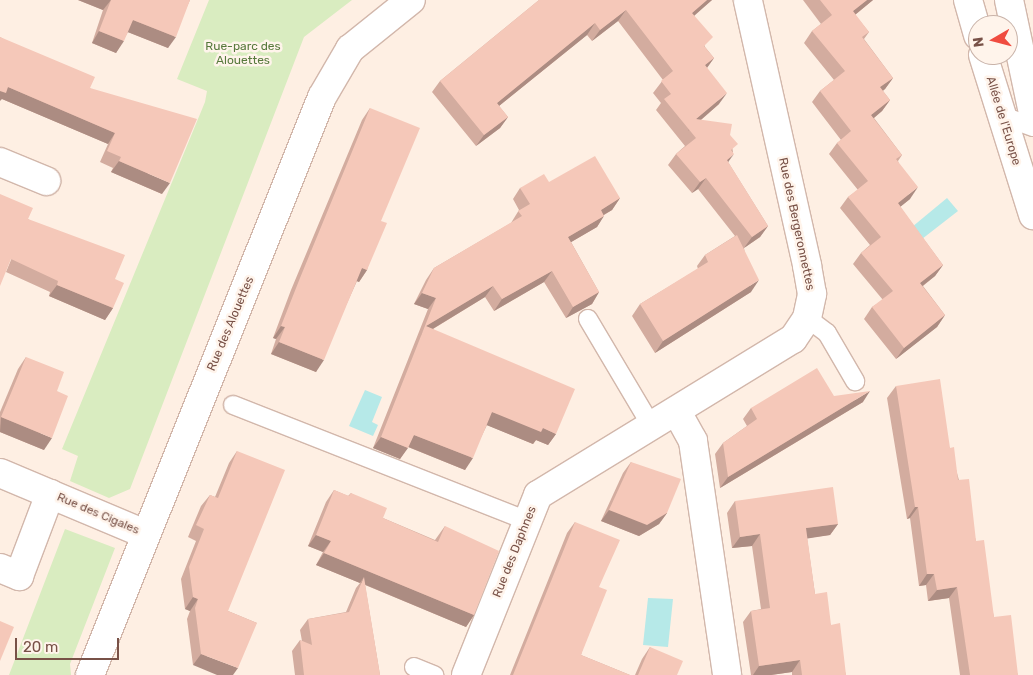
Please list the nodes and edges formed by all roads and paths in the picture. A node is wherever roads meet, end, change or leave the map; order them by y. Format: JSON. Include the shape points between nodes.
{"nodes":[{"id":1,"x":411,"y":0,"type":"edge"},
{"id":2,"x":748,"y":0,"type":"edge"},
{"id":3,"x":968,"y":0,"type":"edge"},
{"id":4,"x":1009,"y":0,"type":"edge"},
{"id":5,"x":972,"y":15,"type":"edge"},
{"id":6,"x":987,"y":65,"type":"edge"},
{"id":7,"x":1033,"y":113,"type":"edge"},
{"id":8,"x":1003,"y":116,"type":"junction"},
{"id":9,"x":1033,"y":127,"type":"edge"},
{"id":10,"x":0,"y":162,"type":"edge"},
{"id":11,"x":46,"y":181,"type":"dead end"},
{"id":12,"x":1033,"y":215,"type":"edge"},
{"id":13,"x":807,"y":318,"type":"junction"},
{"id":14,"x":588,"y":319,"type":"dead end"},
{"id":15,"x":855,"y":381,"type":"dead end"},
{"id":16,"x":233,"y":405,"type":"dead end"},
{"id":17,"x":677,"y":412,"type":"junction"},
{"id":18,"x":652,"y":427,"type":"junction"},
{"id":19,"x":0,"y":473,"type":"edge"},
{"id":20,"x":50,"y":494,"type":"junction"},
{"id":21,"x":528,"y":521,"type":"junction"},
{"id":22,"x":145,"y":534,"type":"junction"},
{"id":23,"x":0,"y":568,"type":"edge"},
{"id":24,"x":414,"y":667,"type":"dead end"},
{"id":25,"x":90,"y":675,"type":"edge"},
{"id":26,"x":434,"y":675,"type":"edge"},
{"id":27,"x":466,"y":675,"type":"edge"},
{"id":28,"x":727,"y":675,"type":"edge"}],
"edges":[{"from":1,"to":22,"type":"street","name":"Rue des Alouettes","via":[[350,49],[322,97]]},
{"from":2,"to":13,"type":"street","name":"Rue des Bergeronnettes","via":[[809,275],[812,294]]},
{"from":3,"to":5,"type":"street"},
{"from":4,"to":7,"type":"street"},
{"from":6,"to":8,"type":"street","name":"Allée de l'Europe"},
{"from":8,"to":9,"type":"lane"},
{"from":8,"to":12,"type":"street","name":"Allée de l'Europe"},
{"from":10,"to":11,"type":"street"},
{"from":13,"to":15,"type":"lane","via":[[828,332]]},
{"from":13,"to":17,"type":"street","name":"Rue des Bergeronnettes","via":[[793,339]]},
{"from":14,"to":18,"type":"lane"},
{"from":16,"to":21,"type":"lane"},
{"from":17,"to":18,"type":"street","name":"Rue des Daphnes"},
{"from":17,"to":28,"type":"street","via":[[693,442]]},
{"from":18,"to":21,"type":"street","name":"Rue des Daphnes","via":[[538,495]]},
{"from":19,"to":20,"type":"street","name":"Rue des Cigales"},
{"from":20,"to":22,"type":"street","name":"Rue des Cigales"},
{"from":20,"to":23,"type":"street","name":"Rue des Cigales","via":[[19,576]]},
{"from":21,"to":27,"type":"street","name":"Rue des Daphnes"},
{"from":22,"to":25,"type":"street","name":"Rue des Alouettes"},
{"from":24,"to":26,"type":"lane"}]}
